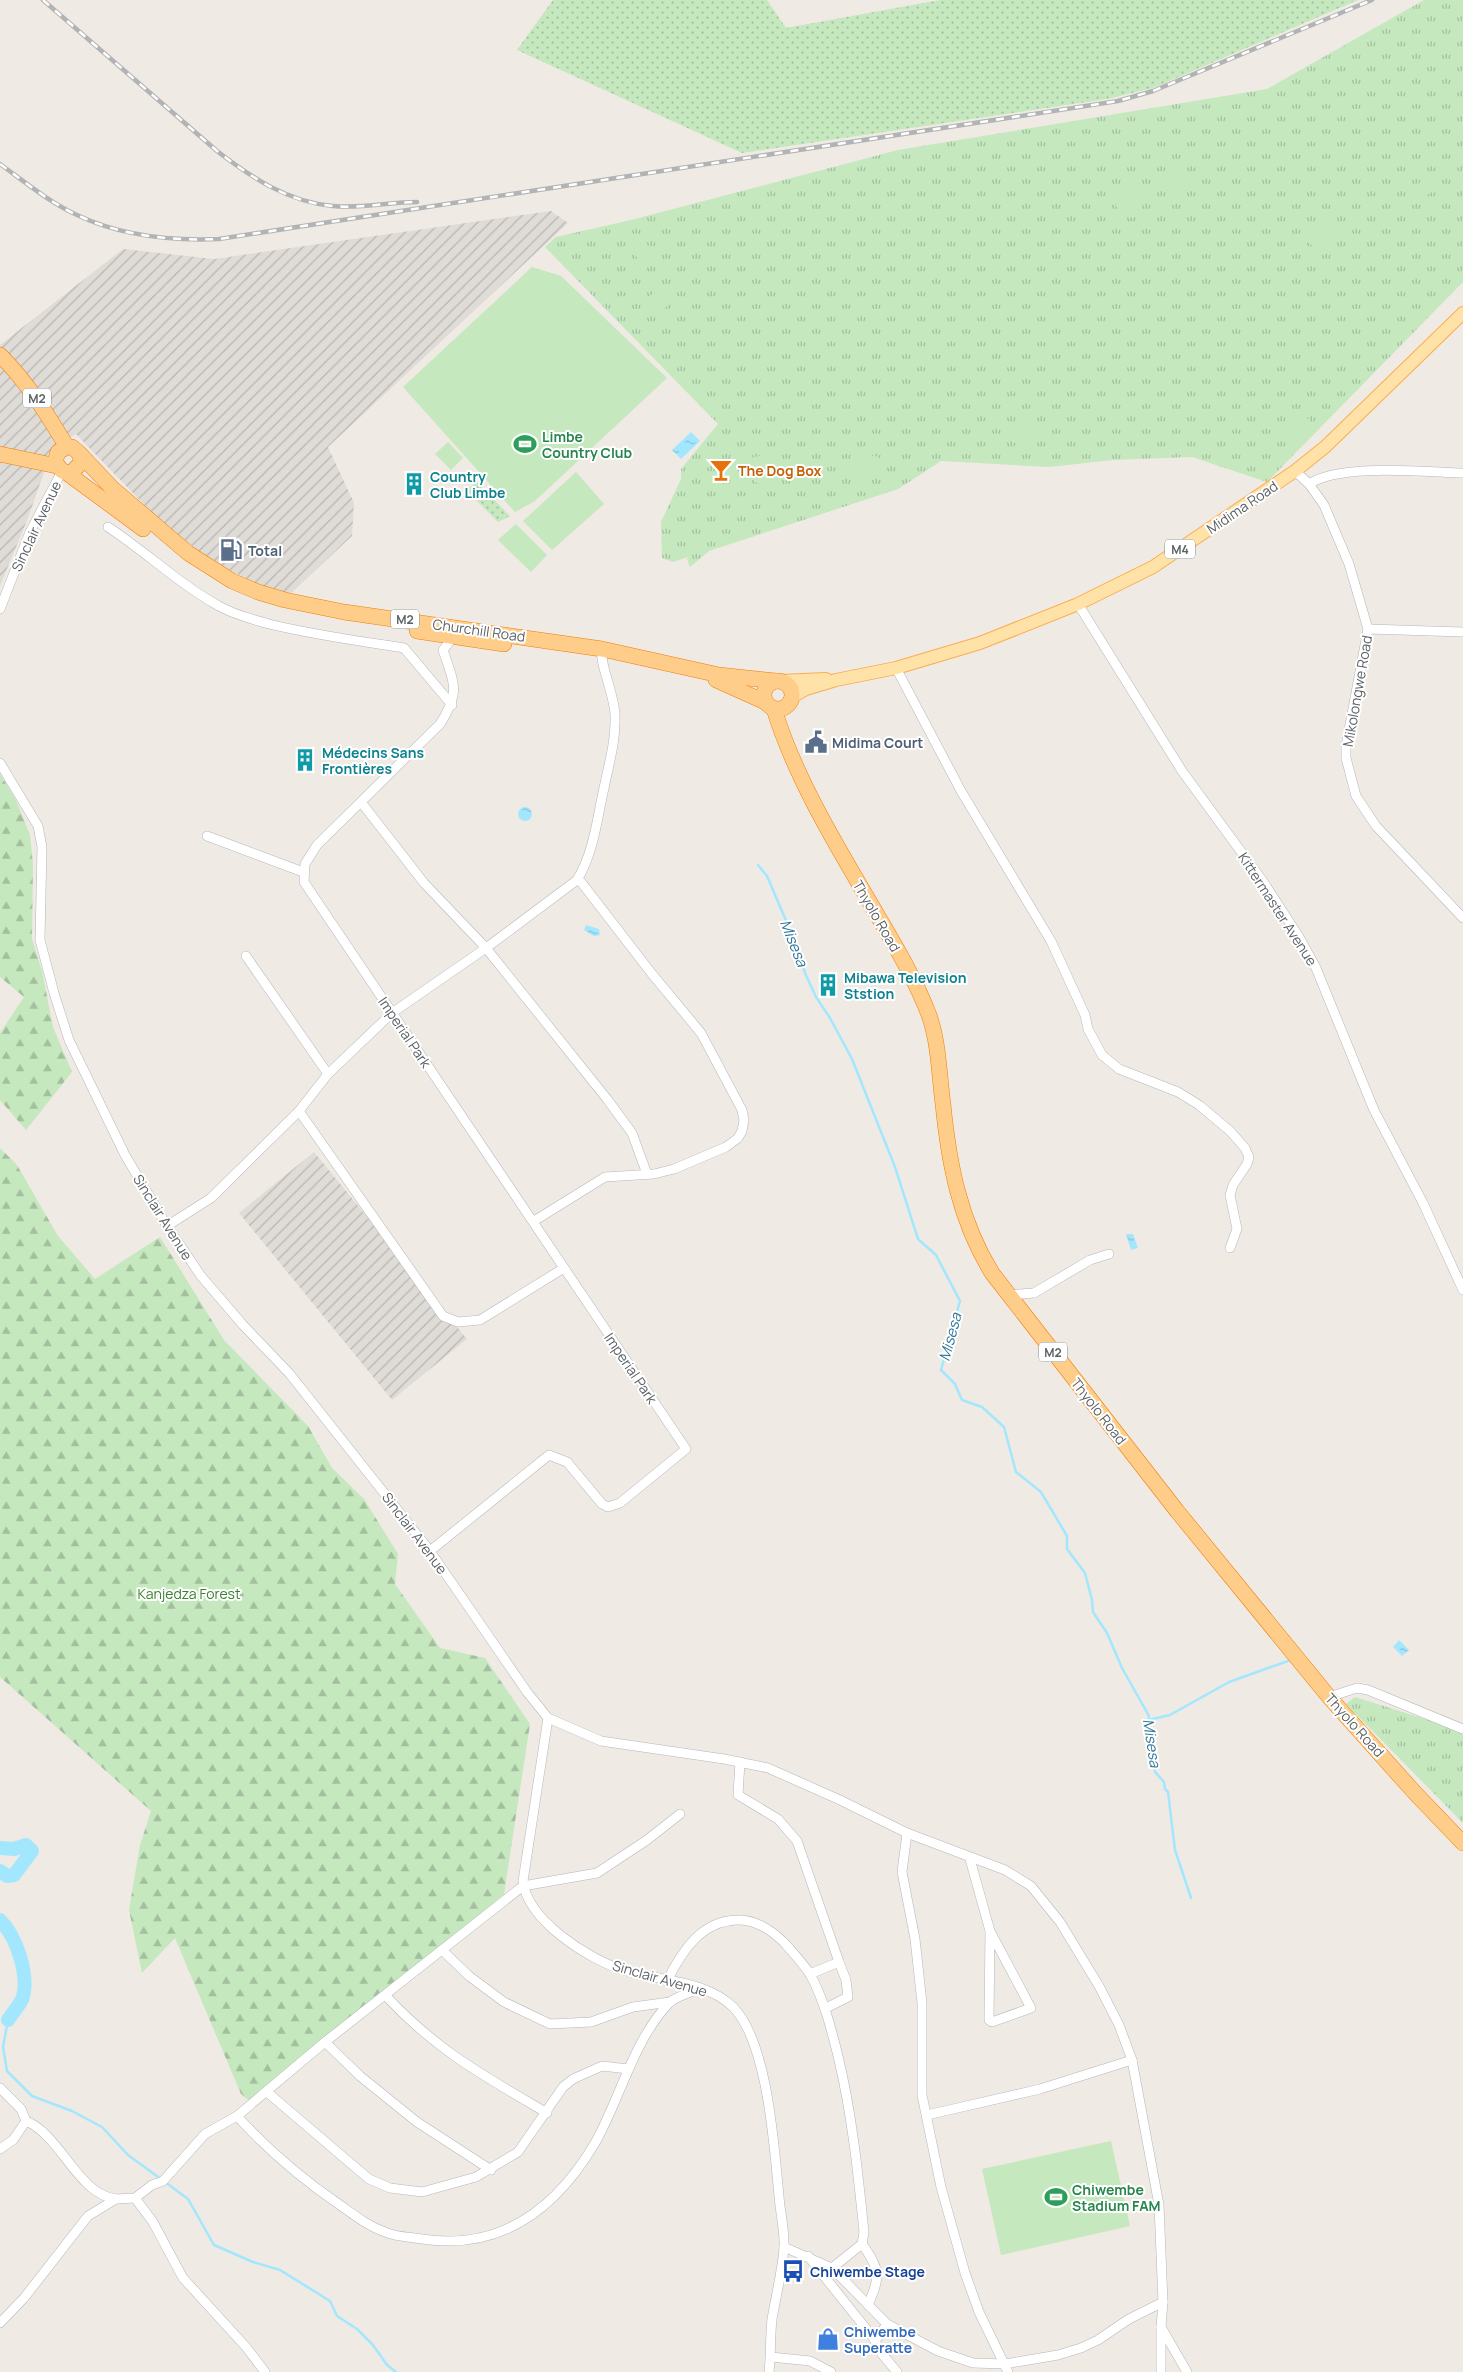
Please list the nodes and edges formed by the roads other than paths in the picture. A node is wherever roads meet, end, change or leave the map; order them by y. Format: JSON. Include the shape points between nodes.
{"nodes":[{"id":1,"x":1463,"y":312,"type":"edge"},
{"id":2,"x":0,"y":355,"type":"edge"},
{"id":3,"x":74,"y":450,"type":"junction"},
{"id":4,"x":0,"y":454,"type":"edge"},
{"id":5,"x":62,"y":470,"type":"junction"},
{"id":6,"x":1295,"y":471,"type":"junction"},
{"id":7,"x":1463,"y":472,"type":"edge"},
{"id":8,"x":1309,"y":484,"type":"junction"},
{"id":9,"x":108,"y":527,"type":"dead end"},
{"id":10,"x":1078,"y":604,"type":"junction"},
{"id":11,"x":0,"y":609,"type":"edge"},
{"id":12,"x":1368,"y":629,"type":"junction"},
{"id":13,"x":457,"y":632,"type":"junction"},
{"id":14,"x":1463,"y":632,"type":"edge"},
{"id":15,"x":601,"y":652,"type":"junction"},
{"id":16,"x":896,"y":668,"type":"junction"},
{"id":17,"x":836,"y":680,"type":"junction"},
{"id":18,"x":778,"y":681,"type":"junction"},
{"id":19,"x":792,"y":699,"type":"junction"},
{"id":20,"x":452,"y":705,"type":"junction"},
{"id":21,"x":769,"y":705,"type":"junction"},
{"id":22,"x":0,"y":763,"type":"edge"},
{"id":23,"x":800,"y":776,"type":"junction"},
{"id":24,"x":361,"y":802,"type":"junction"},
{"id":25,"x":207,"y":836,"type":"dead end"},
{"id":26,"x":303,"y":872,"type":"junction"},
{"id":27,"x":577,"y":880,"type":"junction"},
{"id":28,"x":1463,"y":918,"type":"edge"},
{"id":29,"x":486,"y":948,"type":"junction"},
{"id":30,"x":246,"y":956,"type":"dead end"},
{"id":31,"x":392,"y":1013,"type":"junction"},
{"id":32,"x":328,"y":1074,"type":"junction"},
{"id":33,"x":299,"y":1111,"type":"junction"},
{"id":34,"x":647,"y":1174,"type":"junction"},
{"id":35,"x":534,"y":1220,"type":"junction"},
{"id":36,"x":167,"y":1226,"type":"junction"},
{"id":37,"x":1230,"y":1248,"type":"dead end"},
{"id":38,"x":1109,"y":1254,"type":"dead end"},
{"id":39,"x":564,"y":1268,"type":"junction"},
{"id":40,"x":1463,"y":1290,"type":"edge"},
{"id":41,"x":1008,"y":1295,"type":"junction"},
{"id":42,"x":430,"y":1551,"type":"junction"},
{"id":43,"x":1329,"y":1696,"type":"junction"},
{"id":44,"x":548,"y":1718,"type":"junction"},
{"id":45,"x":1463,"y":1729,"type":"edge"},
{"id":46,"x":740,"y":1762,"type":"junction"},
{"id":47,"x":680,"y":1814,"type":"dead end"},
{"id":48,"x":907,"y":1833,"type":"junction"},
{"id":49,"x":1463,"y":1843,"type":"edge"},
{"id":50,"x":970,"y":1858,"type":"junction"},
{"id":51,"x":523,"y":1886,"type":"junction"},
{"id":52,"x":990,"y":1931,"type":"junction"},
{"id":53,"x":442,"y":1950,"type":"junction"},
{"id":54,"x":839,"y":1962,"type":"junction"},
{"id":55,"x":810,"y":1974,"type":"junction"},
{"id":56,"x":667,"y":1981,"type":"junction"},
{"id":57,"x":700,"y":1988,"type":"junction"},
{"id":58,"x":386,"y":1996,"type":"junction"},
{"id":59,"x":670,"y":2002,"type":"junction"},
{"id":60,"x":826,"y":2008,"type":"junction"},
{"id":61,"x":325,"y":2042,"type":"junction"},
{"id":62,"x":1132,"y":2060,"type":"junction"},
{"id":63,"x":628,"y":2069,"type":"junction"},
{"id":64,"x":0,"y":2088,"type":"edge"},
{"id":65,"x":267,"y":2092,"type":"junction"},
{"id":66,"x":547,"y":2113,"type":"junction"},
{"id":67,"x":927,"y":2115,"type":"junction"},
{"id":68,"x":237,"y":2116,"type":"junction"},
{"id":69,"x":26,"y":2121,"type":"junction"},
{"id":70,"x":0,"y":2150,"type":"edge"},
{"id":71,"x":491,"y":2170,"type":"junction"},
{"id":72,"x":135,"y":2198,"type":"junction"},
{"id":73,"x":116,"y":2199,"type":"junction"},
{"id":74,"x":862,"y":2244,"type":"junction"},
{"id":75,"x":784,"y":2247,"type":"junction"},
{"id":76,"x":808,"y":2256,"type":"junction"},
{"id":77,"x":832,"y":2268,"type":"junction"},
{"id":78,"x":1163,"y":2302,"type":"junction"},
{"id":79,"x":868,"y":2305,"type":"junction"},
{"id":80,"x":0,"y":2323,"type":"edge"},
{"id":81,"x":887,"y":2324,"type":"junction"},
{"id":82,"x":1162,"y":2327,"type":"junction"},
{"id":83,"x":875,"y":2340,"type":"junction"},
{"id":84,"x":771,"y":2356,"type":"junction"},
{"id":85,"x":1006,"y":2368,"type":"edge"},
{"id":86,"x":265,"y":2372,"type":"edge"},
{"id":87,"x":769,"y":2372,"type":"edge"},
{"id":88,"x":831,"y":2372,"type":"edge"},
{"id":89,"x":897,"y":2372,"type":"edge"},
{"id":90,"x":1162,"y":2372,"type":"edge"},
{"id":91,"x":1188,"y":2372,"type":"edge"}],
"edges":[{"from":1,"to":6,"type":"main road","name":"Midima Road","number":"M4","via":[[1354,419]]},
{"from":2,"to":3,"type":"highway","name":"Churchill Road","number":"M2","via":[[38,399]]},
{"from":3,"to":5,"type":"highway","via":[[79,468]]},
{"from":3,"to":5,"type":"highway","via":[[58,452],[56,456]]},
{"from":3,"to":13,"type":"highway","name":"Churchill Road","number":"M2","via":[[149,522],[188,553],[232,581],[285,600]]},
{"from":4,"to":5,"type":"highway","number":"M2"},
{"from":5,"to":11,"type":"street","name":"Sinclair Avenue","via":[[30,532]]},
{"from":5,"to":13,"type":"highway","name":"Churchill Road","number":"M2","via":[[202,570],[256,599],[292,609]]},
{"from":6,"to":8,"type":"street","name":"Mikolongwe Road"},
{"from":6,"to":10,"type":"main road","name":"Midima Road","number":"M4","via":[[1153,566]]},
{"from":7,"to":8,"type":"street","via":[[1365,472],[1322,477]]},
{"from":8,"to":12,"type":"street","name":"Mikolongwe Road","via":[[1324,505],[1348,564]]},
{"from":9,"to":20,"type":"street","via":[[175,578],[245,618],[300,632],[404,648]]},
{"from":10,"to":16,"type":"main road","name":"Midima Road","number":"M4","via":[[980,643]]},
{"from":10,"to":40,"type":"street","name":"Kittermaster Avenue","via":[[1177,763],[1299,937],[1316,968],[1374,1110]]},
{"from":12,"to":14,"type":"street"},
{"from":12,"to":28,"type":"street","name":"Mikolongwe Road","via":[[1346,746],[1351,784],[1364,811],[1376,826]]},
{"from":13,"to":15,"type":"highway","name":"Churchill Road","number":"M2"},
{"from":13,"to":20,"type":"street","via":[[443,650],[453,680]]},
{"from":15,"to":18,"type":"highway","name":"Churchill Road","number":"M2","via":[[719,675]]},
{"from":15,"to":21,"type":"highway","name":"Churchill Road","number":"M2","via":[[716,681]]},
{"from":15,"to":27,"type":"street","via":[[613,694],[614,741],[592,845]]},
{"from":16,"to":17,"type":"main road","name":"Midima Road","number":"M4"},
{"from":16,"to":37,"type":"street","via":[[961,791],[1051,941],[1102,1055],[1119,1069],[1178,1092],[1199,1105],[1245,1148],[1247,1164],[1233,1184],[1230,1195],[1237,1229]]},
{"from":17,"to":18,"type":"main road","name":"Midima Road","number":"M4"},
{"from":17,"to":19,"type":"main road","name":"Midima Road","number":"M4","via":[[806,689]]},
{"from":18,"to":19,"type":"highway","via":[[788,685]]},
{"from":18,"to":21,"type":"highway","via":[[764,691]]},
{"from":19,"to":21,"type":"highway","via":[[785,708]]},
{"from":19,"to":23,"type":"highway","name":"Thyolo Road","number":"M2","via":[[790,722]]},
{"from":20,"to":24,"type":"street","via":[[440,724]]},
{"from":21,"to":23,"type":"highway","name":"Thyolo Road","number":"M2"},
{"from":22,"to":36,"type":"street","name":"Sinclair Avenue","via":[[38,826],[42,847],[40,940],[69,1040],[125,1155]]},
{"from":23,"to":41,"type":"highway","name":"Thyolo Road","number":"M2","via":[[902,958],[929,1016],[937,1054],[950,1165],[962,1211],[984,1260]]},
{"from":24,"to":26,"type":"street","via":[[309,856]]},
{"from":24,"to":29,"type":"street","via":[[424,883]]},
{"from":25,"to":26,"type":"street"},
{"from":26,"to":31,"type":"street","name":"Imperial Park","via":[[304,882]]},
{"from":27,"to":29,"type":"street"},
{"from":27,"to":34,"type":"street","via":[[701,1033],[742,1110],[742,1131],[734,1142],[674,1169]]},
{"from":29,"to":31,"type":"street"},
{"from":29,"to":34,"type":"street","via":[[632,1134]]},
{"from":30,"to":32,"type":"street"},
{"from":31,"to":32,"type":"street"},
{"from":31,"to":35,"type":"street","name":"Imperial Park"},
{"from":32,"to":33,"type":"street"},
{"from":33,"to":36,"type":"street","via":[[212,1198]]},
{"from":33,"to":39,"type":"street","via":[[444,1316],[458,1322],[480,1320]]},
{"from":34,"to":35,"type":"street","via":[[605,1177]]},
{"from":35,"to":39,"type":"street","name":"Imperial Park"},
{"from":36,"to":42,"type":"street","name":"Sinclair Avenue","via":[[201,1276],[289,1373]]},
{"from":38,"to":41,"type":"street","via":[[1090,1260],[1034,1293]]},
{"from":39,"to":42,"type":"street","name":"Imperial Park","via":[[686,1449],[620,1503],[608,1507],[567,1462],[549,1454]]},
{"from":41,"to":43,"type":"highway","name":"Thyolo Road","number":"M2","via":[[1176,1510]]},
{"from":42,"to":44,"type":"street","name":"Sinclair Avenue"},
{"from":43,"to":45,"type":"street","via":[[1357,1688],[1368,1690]]},
{"from":43,"to":49,"type":"highway","name":"Thyolo Road","number":"M2"},
{"from":44,"to":46,"type":"street","via":[[601,1741]]},
{"from":44,"to":51,"type":"street"},
{"from":46,"to":48,"type":"street","via":[[768,1768],[806,1784]]},
{"from":46,"to":54,"type":"street","via":[[738,1795],[778,1819],[797,1841]]},
{"from":47,"to":51,"type":"street","via":[[597,1873]]},
{"from":48,"to":50,"type":"street"},
{"from":48,"to":67,"type":"street","via":[[902,1872],[921,1992],[921,2084]]},
{"from":50,"to":52,"type":"street"},
{"from":50,"to":62,"type":"street","via":[[1006,1870],[1045,1902],[1099,1986]]},
{"from":51,"to":53,"type":"street"},
{"from":51,"to":56,"type":"street","name":"Sinclair Avenue","via":[[541,1917],[582,1949],[624,1970]]},
{"from":52,"to":52,"type":"street","via":[[989,2020],[992,2022],[1031,2008]]},
{"from":53,"to":58,"type":"street"},
{"from":53,"to":59,"type":"street","via":[[469,1976],[504,2002],[550,2024],[591,2022],[633,2007]]},
{"from":54,"to":55,"type":"street"},
{"from":54,"to":60,"type":"street","via":[[848,1997]]},
{"from":55,"to":56,"type":"street","via":[[776,1935],[751,1921],[727,1920],[708,1928],[696,1939],[679,1958]]},
{"from":55,"to":60,"type":"street"},
{"from":56,"to":57,"type":"street","name":"Sinclair Avenue"},
{"from":57,"to":59,"type":"street"},
{"from":57,"to":75,"type":"street","name":"Sinclair Avenue","via":[[733,2007],[752,2039],[766,2092]]},
{"from":58,"to":61,"type":"street"},
{"from":58,"to":66,"type":"street","via":[[415,2026],[458,2060]]},
{"from":59,"to":63,"type":"street"},
{"from":60,"to":74,"type":"street","via":[[854,2136],[864,2232]]},
{"from":61,"to":65,"type":"street"},
{"from":61,"to":71,"type":"street","via":[[360,2076],[417,2122]]},
{"from":62,"to":67,"type":"street","via":[[1040,2090]]},
{"from":62,"to":78,"type":"street","via":[[1159,2204]]},
{"from":63,"to":66,"type":"street","via":[[602,2066],[573,2078],[565,2084]]},
{"from":63,"to":68,"type":"street","via":[[596,2141],[561,2191],[513,2228],[460,2241],[394,2235],[370,2225],[307,2182]]},
{"from":64,"to":69,"type":"street","via":[[21,2109]]},
{"from":65,"to":68,"type":"street"},
{"from":65,"to":71,"type":"street","via":[[361,2174],[384,2187],[425,2192]]},
{"from":66,"to":71,"type":"street","via":[[521,2150]]},
{"from":67,"to":85,"type":"street","via":[[941,2187],[965,2273],[982,2320]]},
{"from":68,"to":72,"type":"street","via":[[205,2134],[163,2180]]},
{"from":69,"to":70,"type":"street","via":[[13,2140]]},
{"from":69,"to":73,"type":"street","via":[[64,2155],[92,2188]]},
{"from":72,"to":73,"type":"street"},
{"from":72,"to":86,"type":"street","via":[[153,2222],[183,2278],[238,2337]]},
{"from":73,"to":80,"type":"street","via":[[88,2216],[24,2298]]},
{"from":74,"to":77,"type":"street"},
{"from":74,"to":79,"type":"street","via":[[878,2269],[876,2286]]},
{"from":75,"to":76,"type":"street"},
{"from":75,"to":84,"type":"street","name":"Sinclair Avenue","via":[[772,2319]]},
{"from":76,"to":77,"type":"street"},
{"from":76,"to":83,"type":"street"},
{"from":77,"to":79,"type":"street"},
{"from":78,"to":82,"type":"street"},
{"from":78,"to":85,"type":"street","via":[[1088,2345]]},
{"from":79,"to":81,"type":"street"},
{"from":81,"to":83,"type":"street"},
{"from":81,"to":85,"type":"street","via":[[956,2358]]},
{"from":82,"to":90,"type":"street"},
{"from":82,"to":91,"type":"street"},
{"from":83,"to":89,"type":"street"},
{"from":84,"to":87,"type":"street","name":"Sinclair Avenue"},
{"from":84,"to":88,"type":"street","via":[[810,2361]]}]}
